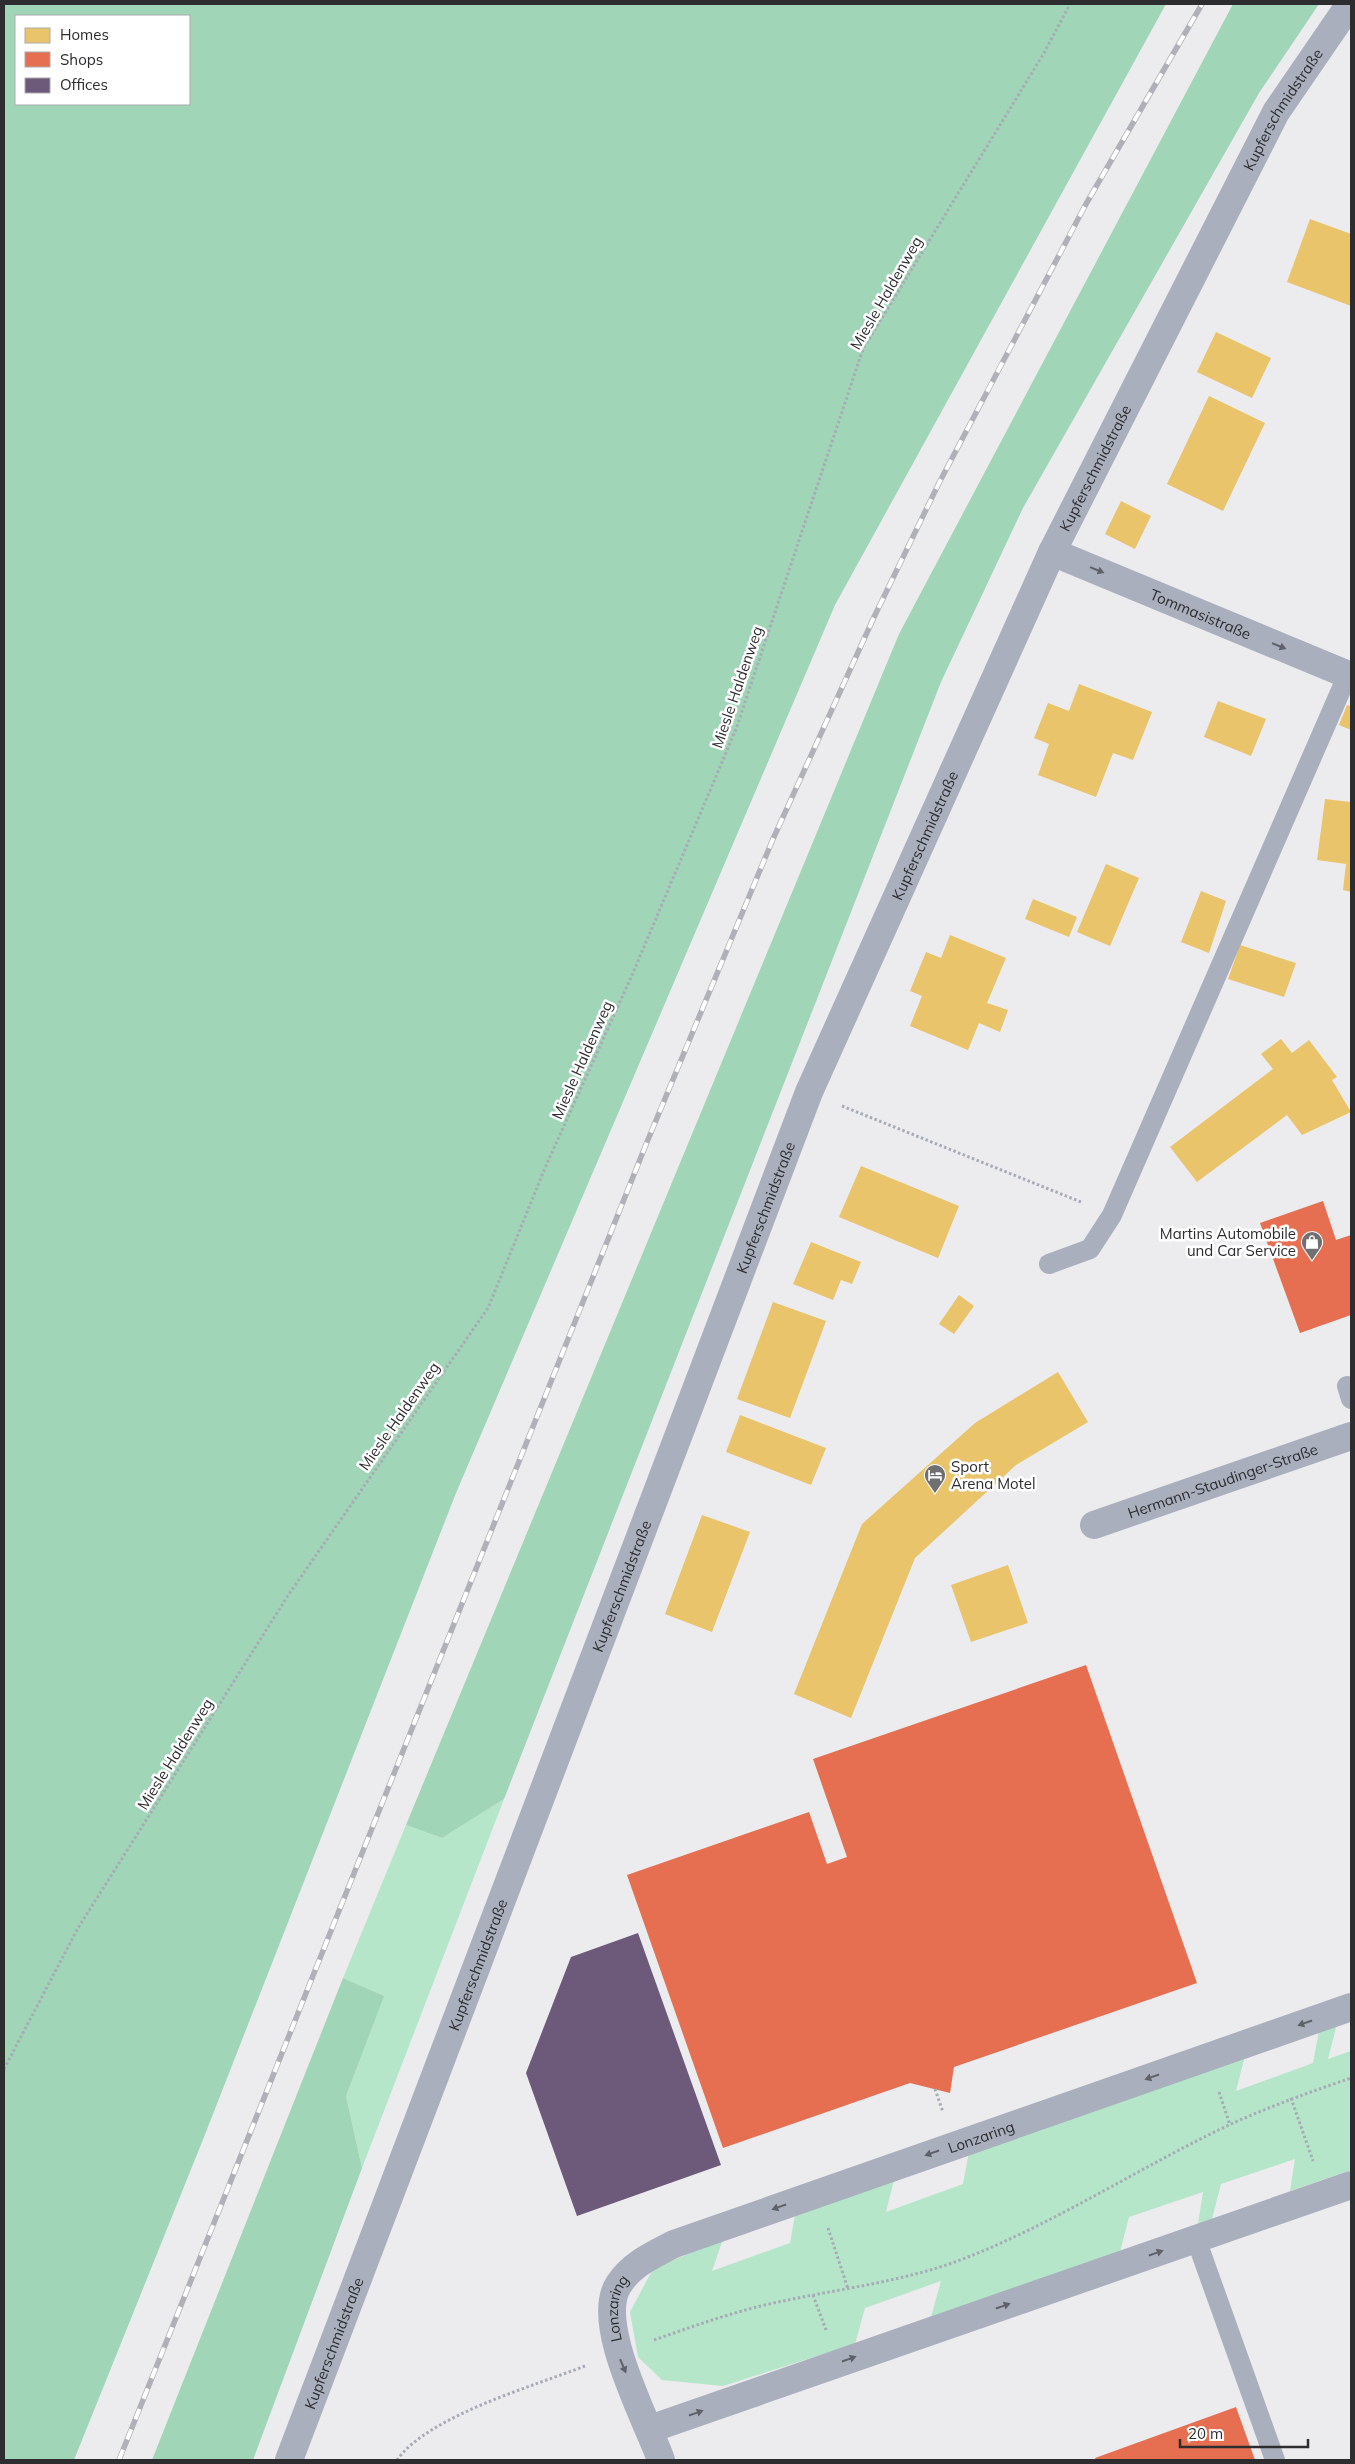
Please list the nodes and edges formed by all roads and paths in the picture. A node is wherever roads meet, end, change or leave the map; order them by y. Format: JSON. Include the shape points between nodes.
{"nodes":[{"id":1,"x":1070,"y":4,"type":"edge"},
{"id":2,"x":1350,"y":4,"type":"edge"},
{"id":3,"x":1052,"y":552,"type":"junction"},
{"id":4,"x":1350,"y":675,"type":"edge"},
{"id":5,"x":808,"y":1092,"type":"junction"},
{"id":6,"x":1112,"y":1215,"type":"junction"},
{"id":7,"x":1049,"y":1264,"type":"dead end"},
{"id":8,"x":1351,"y":1436,"type":"edge"},
{"id":9,"x":1094,"y":1525,"type":"dead end"},
{"id":10,"x":1351,"y":2007,"type":"edge"},
{"id":11,"x":4,"y":2069,"type":"edge"},
{"id":12,"x":1351,"y":2078,"type":"edge"},
{"id":13,"x":1291,"y":2098,"type":"junction"},
{"id":14,"x":1351,"y":2185,"type":"edge"},
{"id":15,"x":816,"y":2194,"type":"junction"},
{"id":16,"x":1324,"y":2194,"type":"junction"},
{"id":17,"x":1196,"y":2239,"type":"junction"},
{"id":18,"x":848,"y":2289,"type":"junction"},
{"id":19,"x":617,"y":2353,"type":"junction"},
{"id":20,"x":650,"y":2429,"type":"junction"},
{"id":21,"x":289,"y":2460,"type":"edge"},
{"id":22,"x":397,"y":2460,"type":"edge"},
{"id":23,"x":661,"y":2460,"type":"edge"},
{"id":24,"x":1275,"y":2460,"type":"edge"}],
"edges":[{"from":1,"to":11,"type":"path","name":"Miesle Haldenweg","via":[[1044,53],[863,349],[736,729],[633,973],[545,1168],[488,1308],[279,1611],[78,1928]]},
{"from":2,"to":3,"type":"street","name":"Kupferschmidstraße","via":[[1276,112]]},
{"from":3,"to":4,"type":"street","name":"Tommasistraße","one_way":true},
{"from":3,"to":5,"type":"street","name":"Kupferschmidstraße"},
{"from":4,"to":6,"type":"lane"},
{"from":5,"to":6,"type":"path"},
{"from":5,"to":21,"type":"street","name":"Kupferschmidstraße"},
{"from":6,"to":7,"type":"lane","via":[[1090,1249]]},
{"from":8,"to":9,"type":"street","name":"Hermann-Staudinger-Straße"},
{"from":10,"to":15,"type":"street","name":"Lonzaring","one_way":true},
{"from":12,"to":13,"type":"path"},
{"from":13,"to":16,"type":"path"},
{"from":13,"to":18,"type":"path","via":[[1230,2125],[1031,2229],[966,2257],[885,2282]]},
{"from":14,"to":16,"type":"street"},
{"from":15,"to":18,"type":"path"},
{"from":15,"to":19,"type":"street","name":"Lonzaring","one_way":true,"via":[[674,2244],[640,2262],[618,2285],[611,2313]]},
{"from":16,"to":17,"type":"street"},
{"from":20,"to":17,"type":"street","one_way":true},
{"from":17,"to":24,"type":"lane"},
{"from":18,"to":19,"type":"path","via":[[718,2317]]},
{"from":19,"to":20,"type":"street","name":"Lonzaring","one_way":true},
{"from":19,"to":22,"type":"path","via":[[451,2418],[406,2448]]},
{"from":20,"to":23,"type":"street","name":"Lonzaring"}]}
